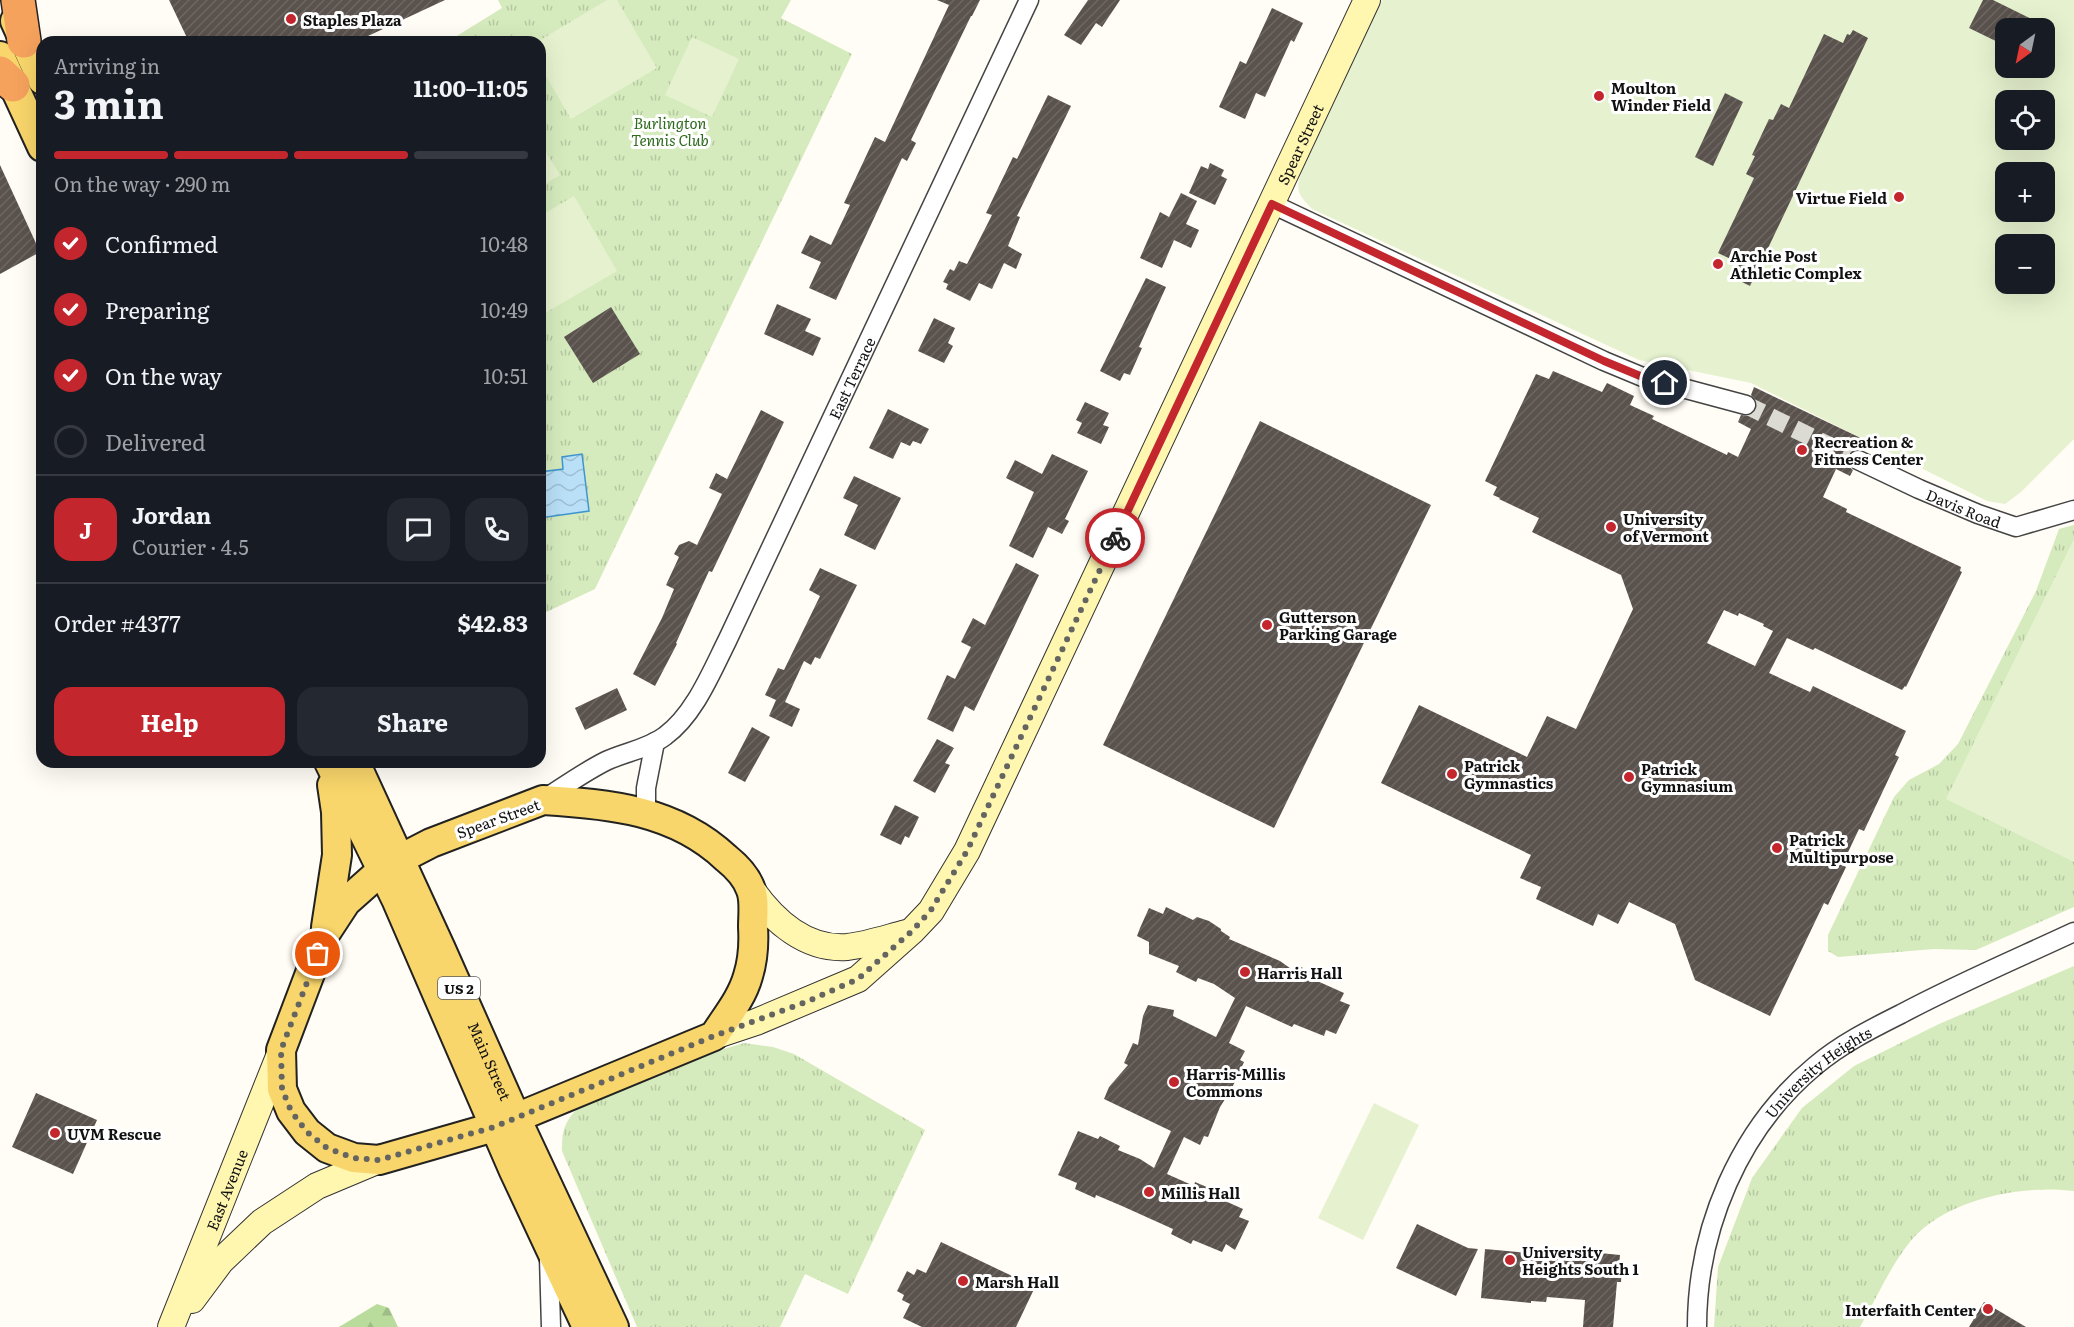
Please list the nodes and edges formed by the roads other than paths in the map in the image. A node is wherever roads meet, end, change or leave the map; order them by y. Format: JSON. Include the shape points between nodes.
{"nodes":[{"id":1,"x":5,"y":0,"type":"edge"},
{"id":2,"x":18,"y":0,"type":"edge"},
{"id":3,"x":1029,"y":0,"type":"edge"},
{"id":4,"x":1367,"y":0,"type":"edge"},
{"id":5,"x":16,"y":67,"type":"edge"},
{"id":6,"x":36,"y":129,"type":"edge"},
{"id":7,"x":1272,"y":204,"type":"junction"},
{"id":8,"x":1746,"y":405,"type":"tunnel mouth"},
{"id":9,"x":1858,"y":460,"type":"tunnel mouth"},
{"id":10,"x":2074,"y":510,"type":"edge"},
{"id":11,"x":655,"y":742,"type":"junction"},
{"id":12,"x":330,"y":768,"type":"edge"},
{"id":13,"x":333,"y":768,"type":"edge"},
{"id":14,"x":357,"y":768,"type":"edge"},
{"id":15,"x":543,"y":800,"type":"junction"},
{"id":16,"x":646,"y":813,"type":"junction"},
{"id":17,"x":391,"y":864,"type":"junction"},
{"id":18,"x":752,"y":890,"type":"junction"},
{"id":19,"x":912,"y":931,"type":"junction"},
{"id":20,"x":2074,"y":932,"type":"edge"},
{"id":21,"x":325,"y":934,"type":"junction"},
{"id":22,"x":714,"y":1036,"type":"junction"},
{"id":23,"x":281,"y":1050,"type":"junction"},
{"id":24,"x":505,"y":1122,"type":"junction"},
{"id":25,"x":379,"y":1160,"type":"junction"},
{"id":26,"x":547,"y":1242,"type":"junction"},
{"id":27,"x":171,"y":1327,"type":"edge"},
{"id":28,"x":551,"y":1327,"type":"edge"},
{"id":29,"x":587,"y":1327,"type":"edge"},
{"id":30,"x":614,"y":1327,"type":"edge"},
{"id":31,"x":1697,"y":1327,"type":"edge"}],
"edges":[{"from":1,"to":5,"type":"main road"},
{"from":2,"to":5,"type":"highway"},
{"from":3,"to":11,"type":"street","name":"East Terrace","via":[[718,659],[687,712]]},
{"from":4,"to":7,"type":"main road","name":"Spear Street"},
{"from":5,"to":6,"type":"main road"},
{"from":7,"to":8,"type":"street","via":[[1604,361],[1645,378]]},
{"from":7,"to":19,"type":"main road","name":"Spear Street","via":[[967,851],[931,910]]},
{"from":9,"to":10,"type":"street","name":"Davis Road","via":[[2016,528]]},
{"from":11,"to":15,"type":"street","name":"East Terrace","via":[[606,761]]},
{"from":11,"to":16,"type":"street","via":[[646,788]]},
{"from":12,"to":21,"type":"main road","via":[[338,840]]},
{"from":13,"to":17,"type":"main road","number":"US 2"},
{"from":14,"to":17,"type":"main road","number":"US 2"},
{"from":15,"to":16,"type":"main road","name":"Spear Street"},
{"from":15,"to":17,"type":"main road","name":"Spear Street","via":[[431,843]]},
{"from":16,"to":18,"type":"main road","name":"Spear Street","via":[[710,842],[736,866]]},
{"from":17,"to":21,"type":"main road","name":"East Avenue","via":[[346,902]]},
{"from":17,"to":24,"type":"main road","name":"Main Street","number":"US 2"},
{"from":18,"to":19,"type":"main road","name":"Spear Street","via":[[780,923],[814,943],[845,947]]},
{"from":18,"to":22,"type":"main road","via":[[754,948],[748,977]]},
{"from":19,"to":22,"type":"main road","name":"Spear Street","via":[[858,979]]},
{"from":20,"to":31,"type":"street","name":"University Heights","via":[[1951,987],[1871,1029],[1831,1054],[1798,1082],[1750,1140],[1726,1186],[1703,1254]]},
{"from":21,"to":23,"type":"main road","name":"East Avenue"},
{"from":22,"to":24,"type":"main road","name":"Spear Street"},
{"from":23,"to":25,"type":"main road","name":"East Avenue","via":[[282,1089],[291,1111],[307,1132],[327,1148],[354,1158]]},
{"from":23,"to":27,"type":"main road","name":"East Avenue"},
{"from":24,"to":25,"type":"main road","name":"East Avenue"},
{"from":24,"to":26,"type":"main road","name":"Main Street","number":"US 2"},
{"from":24,"to":30,"type":"main road","name":"Main Street","number":"US 2"},
{"from":25,"to":27,"type":"main road","name":"East Avenue","via":[[317,1186],[262,1222],[221,1261]]},
{"from":26,"to":28,"type":"street"},
{"from":26,"to":29,"type":"main road","name":"Main Street","number":"US 2"}]}
